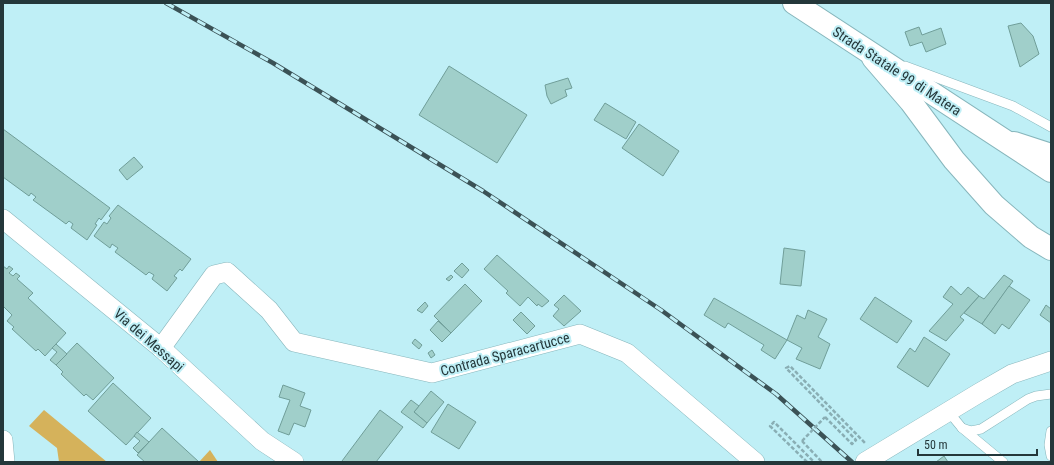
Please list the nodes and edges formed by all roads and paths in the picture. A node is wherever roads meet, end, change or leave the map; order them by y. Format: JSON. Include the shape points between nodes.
{"nodes":[{"id":1,"x":794,"y":3,"type":"edge"},
{"id":2,"x":868,"y":52,"type":"junction"},
{"id":3,"x":1051,"y":127,"type":"edge"},
{"id":4,"x":1001,"y":138,"type":"junction"},
{"id":5,"x":1051,"y":155,"type":"edge"},
{"id":6,"x":1051,"y":171,"type":"edge"},
{"id":7,"x":3,"y":219,"type":"edge"},
{"id":8,"x":1051,"y":249,"type":"edge"},
{"id":9,"x":161,"y":348,"type":"junction"},
{"id":10,"x":1051,"y":361,"type":"edge"},
{"id":11,"x":1051,"y":394,"type":"edge"},
{"id":12,"x":948,"y":411,"type":"junction"},
{"id":13,"x":962,"y":428,"type":"junction"},
{"id":14,"x":1051,"y":431,"type":"edge"},
{"id":15,"x":860,"y":437,"type":"dead end"},
{"id":16,"x":3,"y":440,"type":"edge"},
{"id":17,"x":1051,"y":456,"type":"edge"},
{"id":18,"x":5,"y":462,"type":"edge"},
{"id":19,"x":294,"y":462,"type":"edge"},
{"id":20,"x":755,"y":462,"type":"edge"},
{"id":21,"x":807,"y":462,"type":"edge"},
{"id":22,"x":814,"y":462,"type":"edge"},
{"id":23,"x":822,"y":462,"type":"edge"},
{"id":24,"x":865,"y":462,"type":"edge"},
{"id":25,"x":1003,"y":462,"type":"edge"}],
"edges":[{"from":1,"to":2,"type":"main road","name":"Strada Statale 99 di Matera"},
{"from":2,"to":3,"type":"lane","via":[[1013,106]]},
{"from":2,"to":4,"type":"main road","name":"Strada Statale 99 di Matera"},
{"from":2,"to":8,"type":"main road","via":[[911,102],[954,160],[994,205],[1030,237]]},
{"from":4,"to":5,"type":"main road"},
{"from":4,"to":6,"type":"main road"},
{"from":7,"to":9,"type":"street","name":"Via dei Messapi"},
{"from":9,"to":19,"type":"street","name":"Via dei Messapi","via":[[262,441]]},
{"from":9,"to":20,"type":"street","name":"Contrada Sparacartucce","via":[[214,275],[227,272],[269,310],[294,342],[432,373],[580,334],[627,353]]},
{"from":10,"to":12,"type":"street","via":[[1012,374]]},
{"from":11,"to":13,"type":"lane","via":[[1028,399],[981,429],[975,431]]},
{"from":12,"to":13,"type":"lane"},
{"from":12,"to":24,"type":"street"},
{"from":13,"to":25,"type":"lane"},
{"from":14,"to":17,"type":"lane"},
{"from":15,"to":23,"type":"path","bridge":true,"via":[[790,366],[786,368],[856,440],[852,444],[825,417],[802,441]]},
{"from":16,"to":18,"type":"street"},
{"from":21,"to":22,"type":"path","via":[[770,426],[774,422]]}]}
